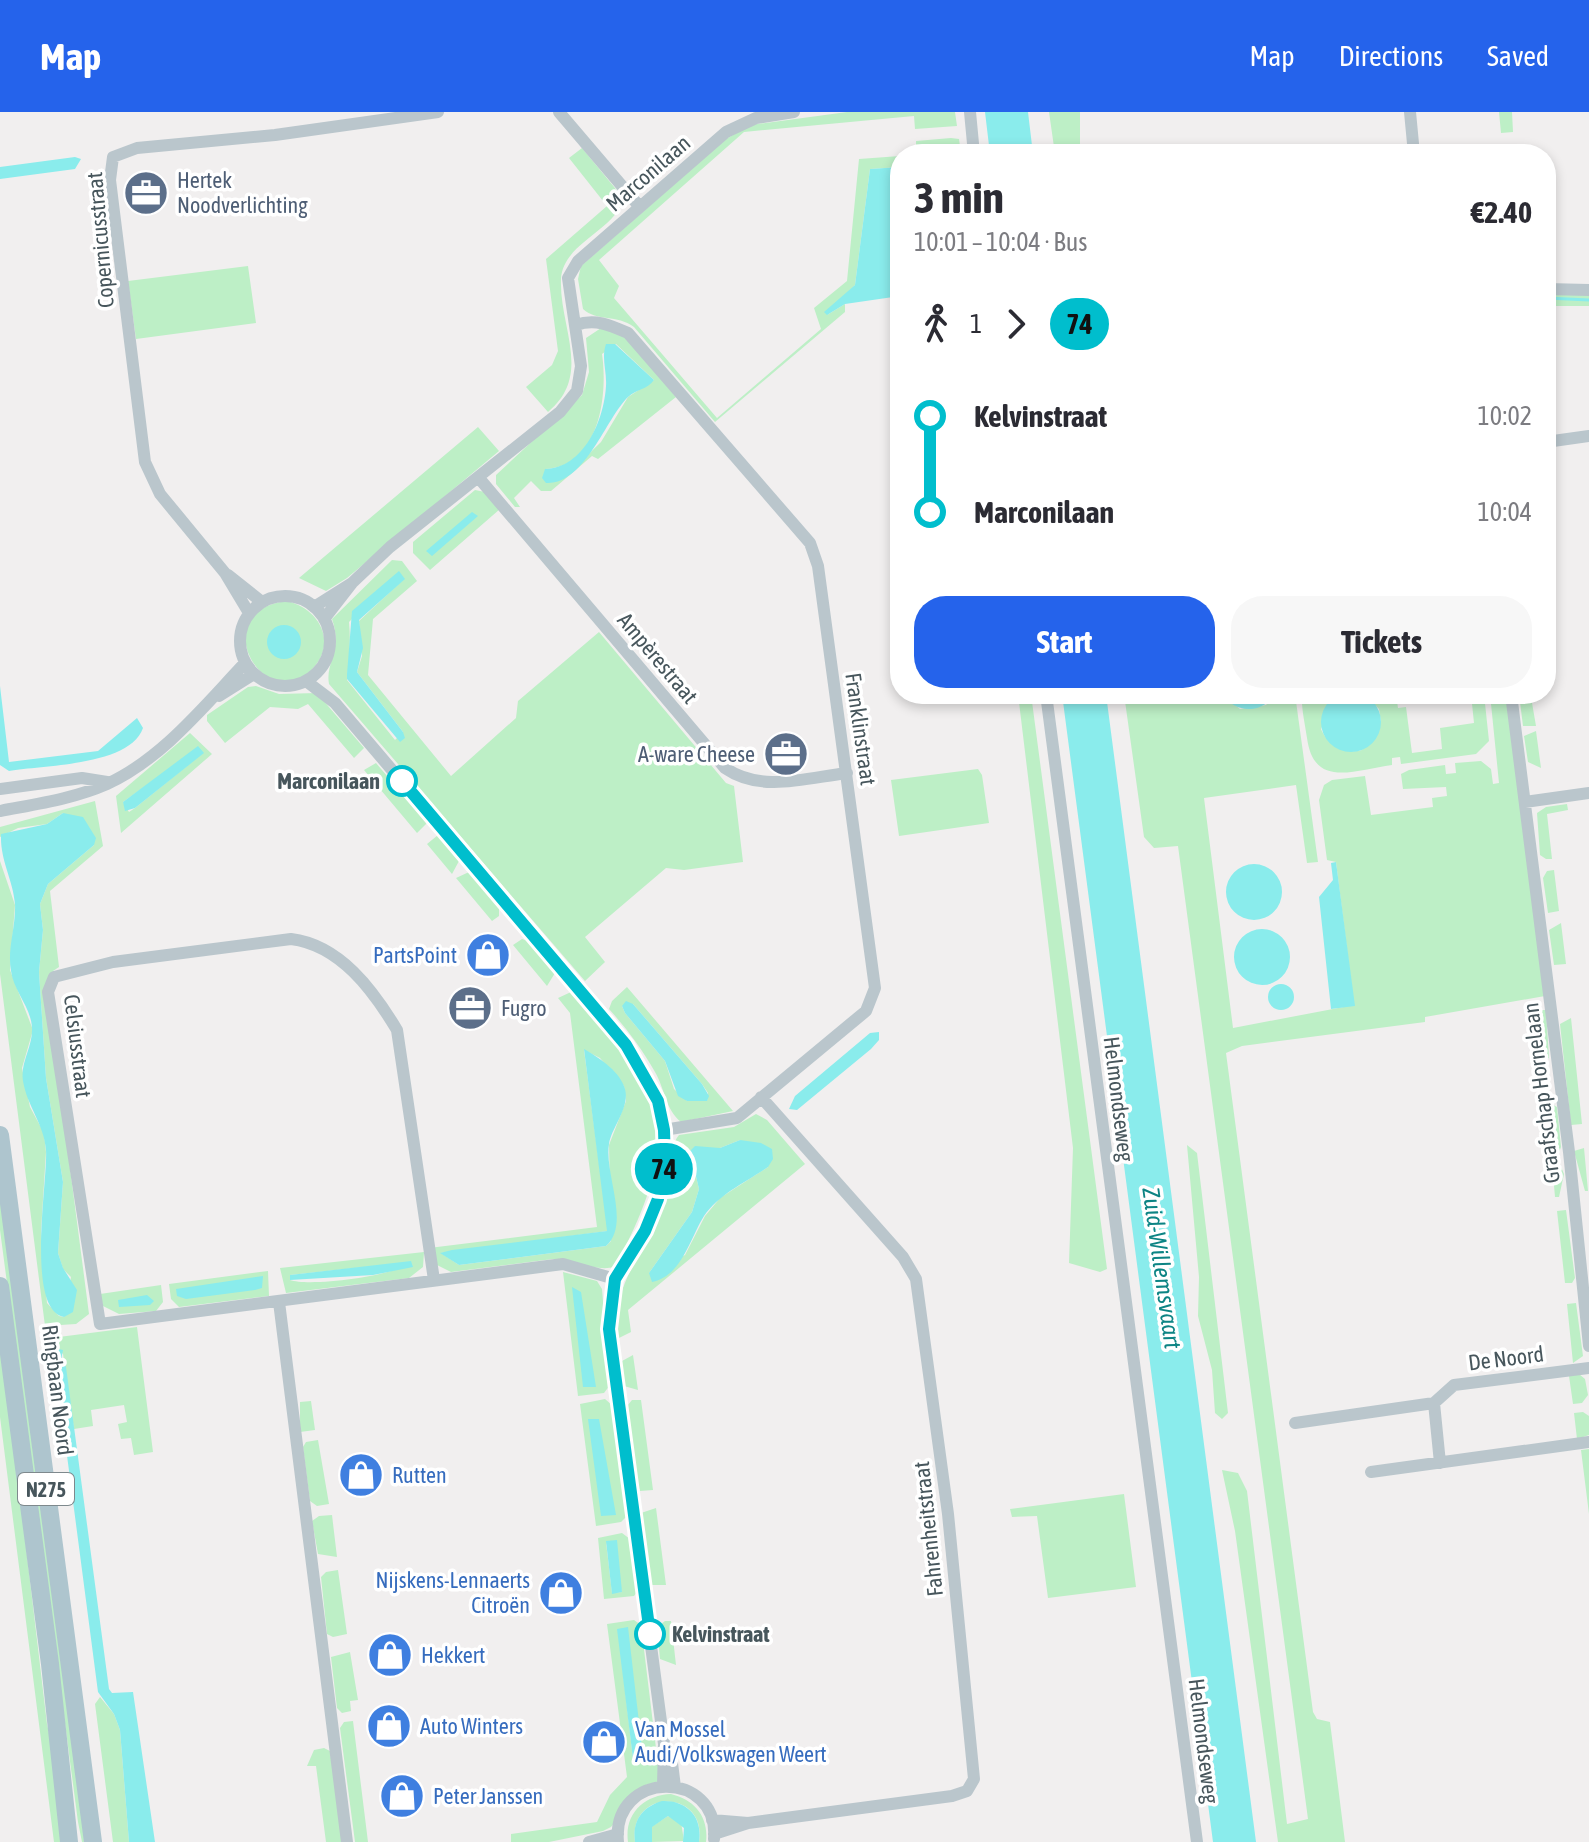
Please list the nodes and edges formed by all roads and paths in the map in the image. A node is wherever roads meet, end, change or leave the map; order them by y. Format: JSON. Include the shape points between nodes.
{"nodes":[{"id":1,"x":438,"y":112,"type":"edge"},
{"id":2,"x":559,"y":112,"type":"edge"},
{"id":3,"x":794,"y":112,"type":"edge"},
{"id":4,"x":970,"y":112,"type":"edge"},
{"id":5,"x":1410,"y":112,"type":"edge"},
{"id":6,"x":973,"y":144,"type":"edge"},
{"id":7,"x":1413,"y":144,"type":"edge"},
{"id":8,"x":639,"y":206,"type":"junction"},
{"id":9,"x":1556,"y":289,"type":"edge"},
{"id":10,"x":1589,"y":290,"type":"edge"},
{"id":11,"x":576,"y":325,"type":"junction"},
{"id":12,"x":1589,"y":436,"type":"edge"},
{"id":13,"x":1556,"y":441,"type":"edge"},
{"id":14,"x":478,"y":477,"type":"junction"},
{"id":15,"x":225,"y":573,"type":"junction"},
{"id":16,"x":352,"y":583,"type":"junction"},
{"id":17,"x":262,"y":602,"type":"junction"},
{"id":18,"x":314,"y":607,"type":"junction"},
{"id":19,"x":249,"y":613,"type":"junction"},
{"id":20,"x":324,"y":619,"type":"junction"},
{"id":21,"x":245,"y":663,"type":"junction"},
{"id":22,"x":318,"y":672,"type":"junction"},
{"id":23,"x":254,"y":674,"type":"junction"},
{"id":24,"x":306,"y":681,"type":"junction"},
{"id":25,"x":215,"y":698,"type":"junction"},
{"id":26,"x":335,"y":703,"type":"junction"},
{"id":27,"x":1047,"y":704,"type":"edge"},
{"id":28,"x":1512,"y":704,"type":"edge"},
{"id":29,"x":847,"y":773,"type":"junction"},
{"id":30,"x":110,"y":782,"type":"junction"},
{"id":31,"x":0,"y":789,"type":"edge"},
{"id":32,"x":1589,"y":793,"type":"edge"},
{"id":33,"x":1525,"y":802,"type":"junction"},
{"id":34,"x":0,"y":811,"type":"edge"},
{"id":35,"x":761,"y":1097,"type":"junction"},
{"id":36,"x":664,"y":1130,"type":"junction"},
{"id":37,"x":0,"y":1135,"type":"edge"},
{"id":38,"x":1589,"y":1201,"type":"edge"},
{"id":39,"x":1574,"y":1202,"type":"junction"},
{"id":40,"x":615,"y":1279,"type":"junction"},
{"id":41,"x":434,"y":1280,"type":"junction"},
{"id":42,"x":0,"y":1286,"type":"edge"},
{"id":43,"x":279,"y":1302,"type":"junction"},
{"id":44,"x":1589,"y":1346,"type":"edge"},
{"id":45,"x":1589,"y":1368,"type":"edge"},
{"id":46,"x":1434,"y":1403,"type":"junction"},
{"id":47,"x":1295,"y":1423,"type":"dead end"},
{"id":48,"x":1589,"y":1442,"type":"edge"},
{"id":49,"x":1440,"y":1463,"type":"junction"},
{"id":50,"x":1371,"y":1472,"type":"dead end"},
{"id":51,"x":669,"y":1786,"type":"junction"},
{"id":52,"x":712,"y":1820,"type":"junction"},
{"id":53,"x":748,"y":1823,"type":"junction"},
{"id":54,"x":618,"y":1838,"type":"edge"},
{"id":55,"x":714,"y":1838,"type":"edge"},
{"id":56,"x":69,"y":1842,"type":"edge"},
{"id":57,"x":93,"y":1842,"type":"edge"},
{"id":58,"x":347,"y":1842,"type":"edge"},
{"id":59,"x":589,"y":1842,"type":"edge"},
{"id":60,"x":1197,"y":1842,"type":"edge"}],
"edges":[{"from":1,"to":15,"type":"street","name":"Copernicusstraat","via":[[137,148],[113,157],[110,180],[145,462],[160,494]]},
{"from":2,"to":8,"type":"street"},
{"from":3,"to":8,"type":"street","name":"Marconilaan","via":[[756,118],[726,132]]},
{"from":4,"to":6,"type":"street"},
{"from":5,"to":7,"type":"street"},
{"from":8,"to":11,"type":"street","name":"Marconilaan","via":[[578,261],[568,278]]},
{"from":9,"to":10,"type":"street"},
{"from":11,"to":14,"type":"street","name":"Marconilaan","via":[[581,366],[577,391],[560,412]]},
{"from":11,"to":29,"type":"street","name":"Franklinstraat","via":[[607,324],[628,333],[810,543],[818,566]]},
{"from":12,"to":13,"type":"street"},
{"from":14,"to":16,"type":"street","name":"Marconilaan"},
{"from":14,"to":29,"type":"street","name":"Ampèrestraat","via":[[725,768],[740,779],[763,784]]},
{"from":15,"to":17,"type":"street","name":"Copernicusstraat"},
{"from":15,"to":19,"type":"street","name":"Copernicusstraat"},
{"from":16,"to":18,"type":"street","name":"Marconilaan"},
{"from":16,"to":20,"type":"street","name":"Marconilaan"},
{"from":17,"to":18,"type":"street","via":[[294,597]]},
{"from":17,"to":19,"type":"street"},
{"from":18,"to":20,"type":"street"},
{"from":19,"to":21,"type":"street","via":[[240,632]]},
{"from":20,"to":22,"type":"street","via":[[330,646]]},
{"from":21,"to":23,"type":"street"},
{"from":21,"to":25,"type":"street"},
{"from":22,"to":24,"type":"street"},
{"from":22,"to":26,"type":"street"},
{"from":23,"to":24,"type":"street","via":[[273,685]]},
{"from":23,"to":25,"type":"street"},
{"from":24,"to":26,"type":"street"},
{"from":25,"to":30,"type":"street"},
{"from":26,"to":36,"type":"street","via":[[626,1045],[658,1101]]},
{"from":27,"to":60,"type":"street","name":"Helmondseweg"},
{"from":28,"to":33,"type":"street","name":"Graafschap Hornelaan"},
{"from":29,"to":35,"type":"street","name":"Franklinstraat","via":[[875,988],[866,1011]]},
{"from":30,"to":31,"type":"street","via":[[82,778]]},
{"from":30,"to":34,"type":"street"},
{"from":32,"to":33,"type":"street"},
{"from":33,"to":39,"type":"street","name":"Graafschap Hornelaan"},
{"from":35,"to":36,"type":"street","name":"Franklinstraat","via":[[737,1118]]},
{"from":35,"to":53,"type":"street","name":"Fahrenheitstraat","via":[[903,1257],[916,1279],[948,1514],[974,1779],[967,1791],[952,1796]]},
{"from":36,"to":40,"type":"street","via":[[658,1199]]},
{"from":37,"to":57,"type":"main road","name":"Ringbaan Noord","number":"N275"},
{"from":38,"to":39,"type":"street"},
{"from":39,"to":44,"type":"street","name":"Graafschap Hornelaan"},
{"from":40,"to":41,"type":"street","name":"Celsiusstraat","via":[[563,1264]]},
{"from":40,"to":51,"type":"street","via":[[609,1329],[664,1744],[672,1763]]},
{"from":41,"to":43,"type":"street","name":"Celsiusstraat"},
{"from":41,"to":43,"type":"street","name":"Celsiusstraat","via":[[397,1030],[378,999],[340,960],[315,942],[291,939],[113,962],[54,977],[48,992],[100,1324]]},
{"from":42,"to":56,"type":"main road","name":"Ringbaan Noord","number":"N275"},
{"from":43,"to":58,"type":"street"},
{"from":45,"to":46,"type":"street","name":"De Noord","via":[[1454,1385]]},
{"from":46,"to":47,"type":"street","name":"De Noord"},
{"from":46,"to":49,"type":"street"},
{"from":48,"to":49,"type":"street"},
{"from":49,"to":50,"type":"street"},
{"from":51,"to":52,"type":"street","via":[[698,1798]]},
{"from":51,"to":54,"type":"street","via":[[636,1796],[620,1820]]},
{"from":52,"to":53,"type":"street","name":"Fahrenheitstraat"},
{"from":52,"to":55,"type":"street"},
{"from":53,"to":55,"type":"street","name":"Fahrenheitstraat"},
{"from":54,"to":59,"type":"street"}]}
